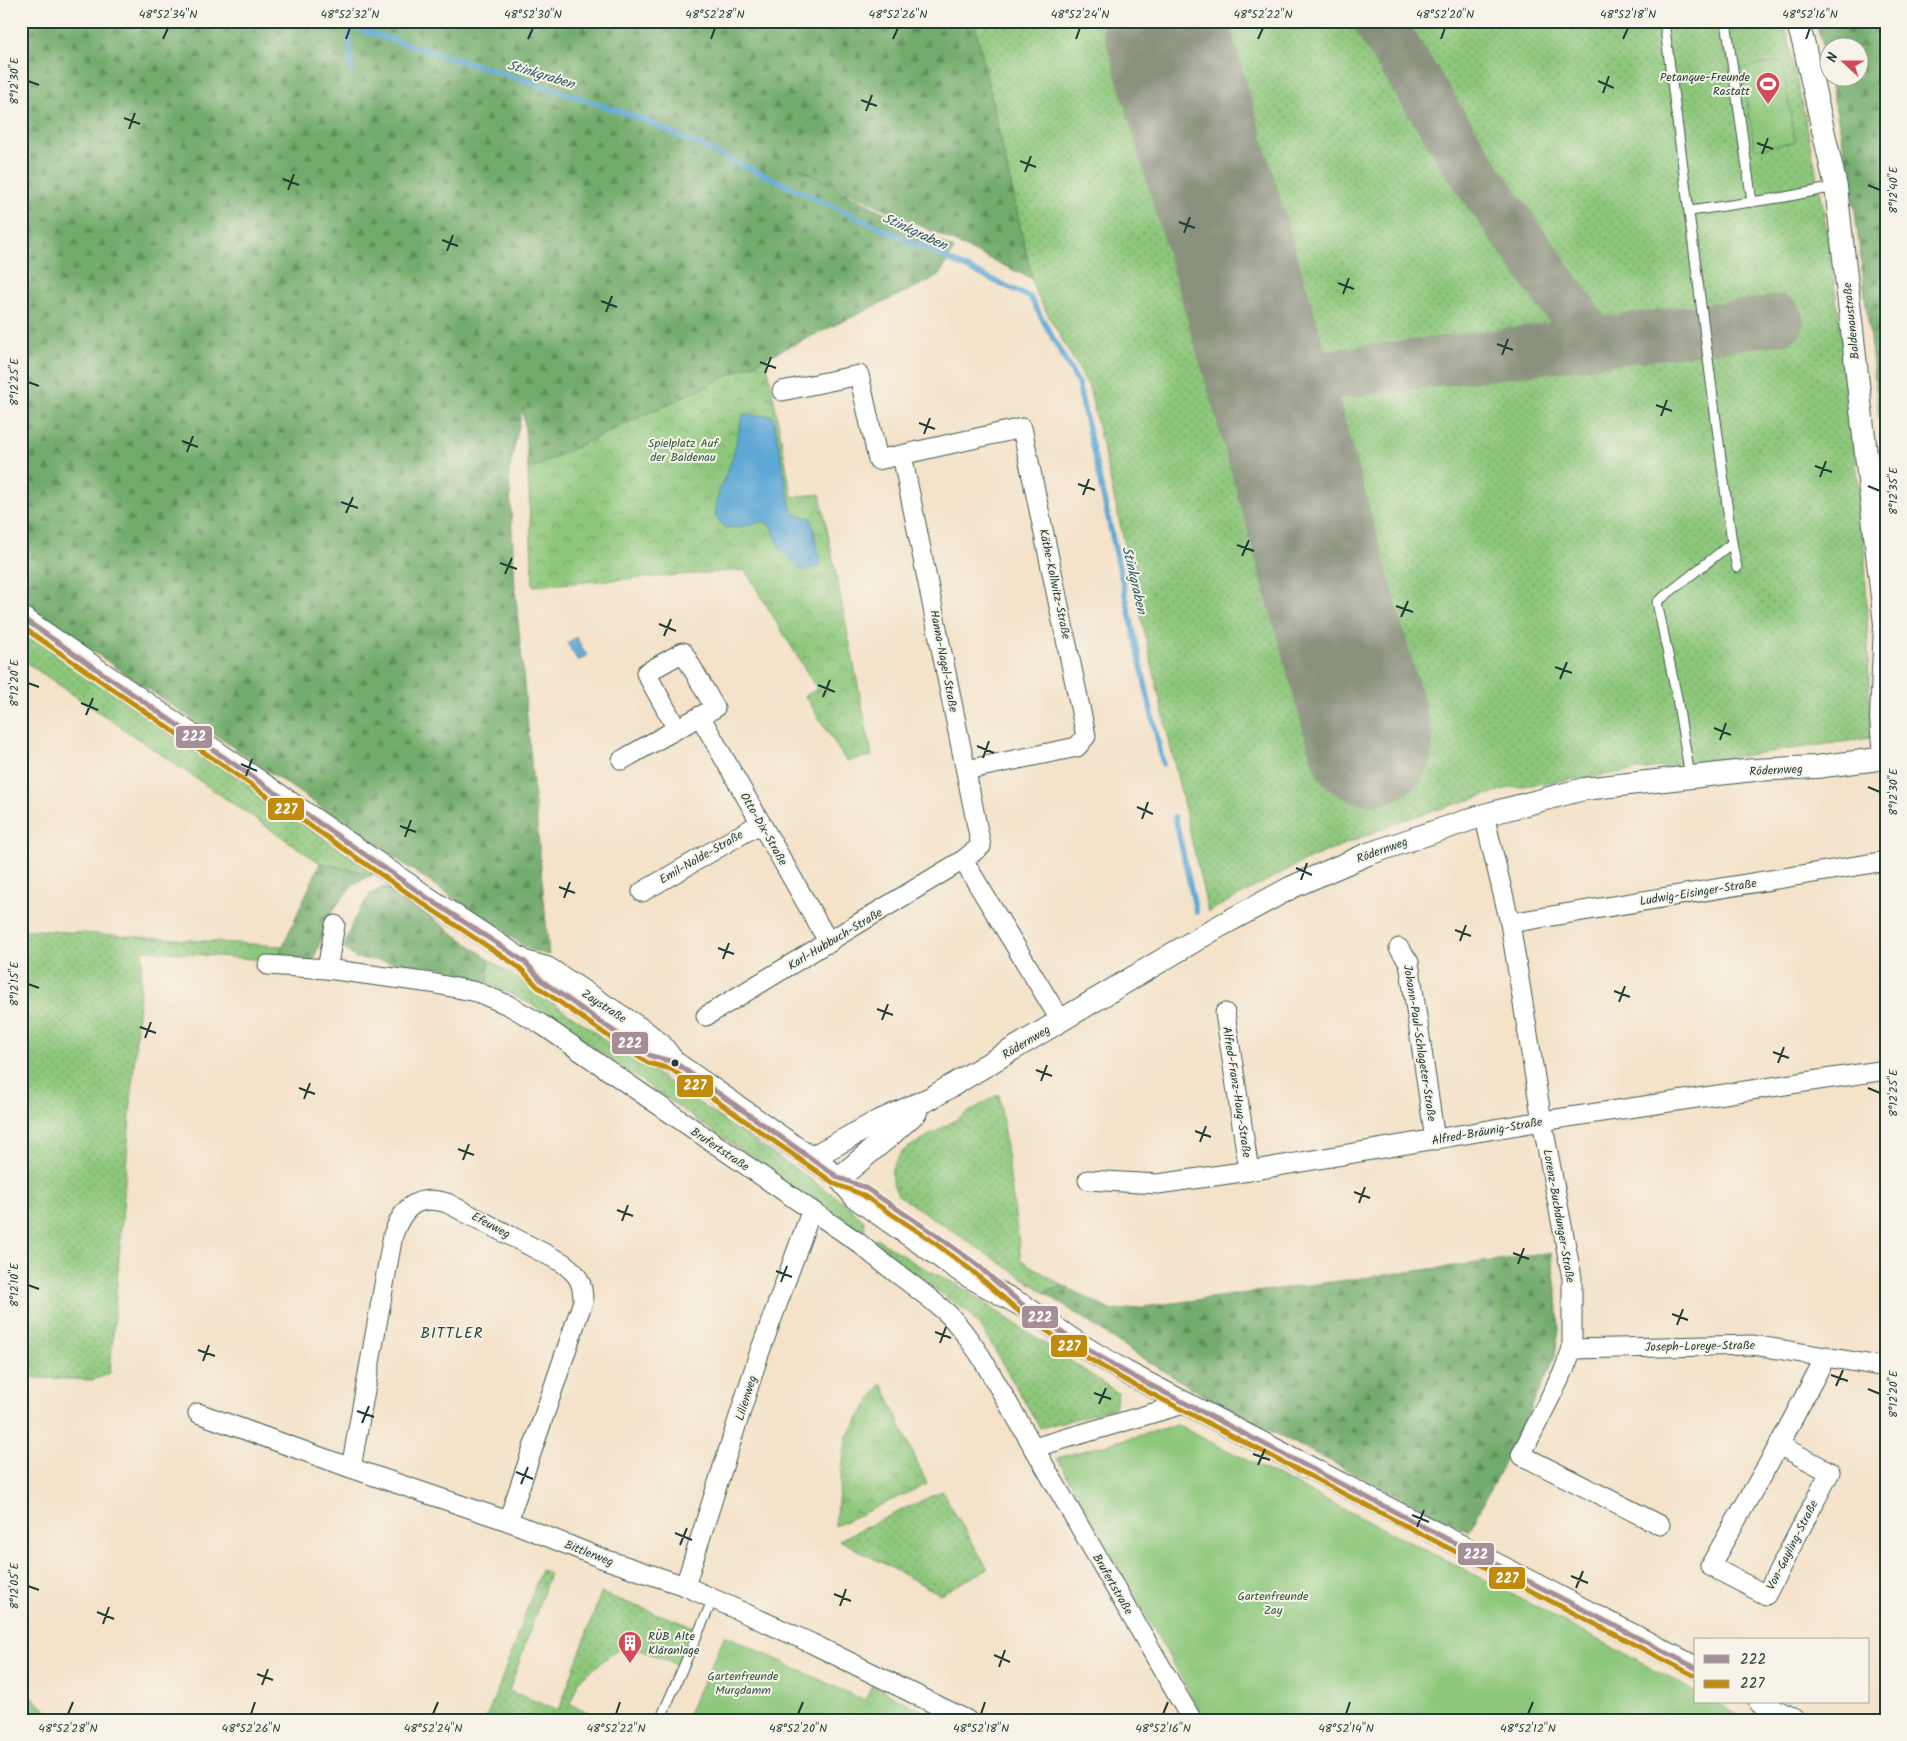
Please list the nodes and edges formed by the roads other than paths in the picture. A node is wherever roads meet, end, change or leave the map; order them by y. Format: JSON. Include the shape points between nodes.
{"nodes":[{"id":1,"x":1664,"y":21,"type":"edge"},
{"id":2,"x":1726,"y":21,"type":"edge"},
{"id":3,"x":1797,"y":21,"type":"edge"},
{"id":4,"x":1836,"y":187,"type":"junction"},
{"id":5,"x":1752,"y":202,"type":"junction"},
{"id":6,"x":1690,"y":211,"type":"junction"},
{"id":7,"x":782,"y":391,"type":"dead end"},
{"id":8,"x":902,"y":456,"type":"junction"},
{"id":9,"x":1732,"y":543,"type":"junction"},
{"id":10,"x":1737,"y":568,"type":"dead end"},
{"id":11,"x":21,"y":617,"type":"edge"},
{"id":12,"x":1885,"y":626,"type":"edge"},
{"id":13,"x":700,"y":716,"type":"junction"},
{"id":14,"x":677,"y":729,"type":"junction"},
{"id":15,"x":1885,"y":758,"type":"edge"},
{"id":16,"x":622,"y":760,"type":"dead end"},
{"id":17,"x":966,"y":770,"type":"junction"},
{"id":18,"x":1690,"y":777,"type":"junction"},
{"id":19,"x":1484,"y":815,"type":"junction"},
{"id":20,"x":761,"y":823,"type":"junction"},
{"id":21,"x":963,"y":860,"type":"junction"},
{"id":22,"x":1886,"y":861,"type":"edge"},
{"id":23,"x":642,"y":892,"type":"dead end"},
{"id":24,"x":1510,"y":923,"type":"junction"},
{"id":25,"x":335,"y":925,"type":"dead end"},
{"id":26,"x":829,"y":943,"type":"junction"},
{"id":27,"x":1399,"y":948,"type":"dead end"},
{"id":28,"x":268,"y":965,"type":"dead end"},
{"id":29,"x":327,"y":969,"type":"junction"},
{"id":30,"x":1225,"y":1013,"type":"dead end"},
{"id":31,"x":706,"y":1016,"type":"dead end"},
{"id":32,"x":1061,"y":1021,"type":"junction"},
{"id":33,"x":1886,"y":1070,"type":"edge"},
{"id":34,"x":931,"y":1098,"type":"junction"},
{"id":35,"x":1542,"y":1121,"type":"junction"},
{"id":36,"x":1435,"y":1140,"type":"junction"},
{"id":37,"x":811,"y":1158,"type":"junction"},
{"id":38,"x":1249,"y":1170,"type":"junction"},
{"id":39,"x":839,"y":1178,"type":"junction"},
{"id":40,"x":1088,"y":1180,"type":"dead end"},
{"id":41,"x":812,"y":1212,"type":"junction"},
{"id":42,"x":1572,"y":1349,"type":"junction"},
{"id":43,"x":1826,"y":1356,"type":"junction"},
{"id":44,"x":1886,"y":1367,"type":"edge"},
{"id":45,"x":1184,"y":1404,"type":"junction"},
{"id":46,"x":198,"y":1413,"type":"dead end"},
{"id":47,"x":1779,"y":1445,"type":"junction"},
{"id":48,"x":1033,"y":1448,"type":"junction"},
{"id":49,"x":351,"y":1468,"type":"junction"},
{"id":50,"x":508,"y":1521,"type":"junction"},
{"id":51,"x":1660,"y":1525,"type":"dead end"},
{"id":52,"x":686,"y":1586,"type":"junction"},
{"id":53,"x":713,"y":1599,"type":"junction"},
{"id":54,"x":1694,"y":1667,"type":"edge"},
{"id":55,"x":1764,"y":1704,"type":"edge"},
{"id":56,"x":660,"y":1720,"type":"edge"},
{"id":57,"x":967,"y":1720,"type":"edge"},
{"id":58,"x":1192,"y":1720,"type":"edge"},
{"id":59,"x":1793,"y":1720,"type":"edge"}],
"edges":[{"from":1,"to":6,"type":"lane"},
{"from":2,"to":5,"type":"lane"},
{"from":3,"to":4,"type":"street","name":"Baldenaustraße"},
{"from":4,"to":5,"type":"lane"},
{"from":4,"to":12,"type":"street","name":"Baldenaustraße"},
{"from":5,"to":6,"type":"lane"},
{"from":6,"to":9,"type":"lane"},
{"from":7,"to":8,"type":"street","via":[[859,375],[878,460]]},
{"from":8,"to":17,"type":"street","name":"Hanna-Nagel-Straße"},
{"from":8,"to":17,"type":"street","name":"Käthe-Kollwitz-Straße","via":[[1022,428],[1086,736],[1076,747]]},
{"from":9,"to":10,"type":"lane"},
{"from":9,"to":18,"type":"lane","via":[[1657,602]]},
{"from":11,"to":37,"type":"street","name":"Zaystraße","via":[[424,895],[525,962],[547,968],[644,1032],[661,1045],[674,1062]]},
{"from":12,"to":15,"type":"street","name":"Baldenaustraße","via":[[1881,718]]},
{"from":13,"to":14,"type":"street"},
{"from":13,"to":14,"type":"street","via":[[715,708],[683,652],[646,673]]},
{"from":13,"to":20,"type":"street","name":"Otto-Dix-Straße"},
{"from":14,"to":16,"type":"street"},
{"from":15,"to":18,"type":"street","name":"Rödernweg","via":[[1816,768]]},
{"from":17,"to":21,"type":"street","name":"Hanna-Nagel-Straße","via":[[981,846]]},
{"from":18,"to":19,"type":"street","name":"Rödernweg","via":[[1584,789]]},
{"from":19,"to":24,"type":"street","name":"Lorenz-Buchdunger-Straße"},
{"from":19,"to":32,"type":"street","name":"Rödernweg","via":[[1368,854],[1292,887],[1216,928]]},
{"from":20,"to":23,"type":"street","name":"Emil-Nolde-Straße"},
{"from":20,"to":26,"type":"street","name":"Otto-Dix-Straße"},
{"from":21,"to":26,"type":"street","name":"Karl-Hubbuch-Straße"},
{"from":21,"to":32,"type":"street"},
{"from":22,"to":24,"type":"street","name":"Ludwig-Eisinger-Straße"},
{"from":24,"to":35,"type":"street","name":"Lorenz-Buchdunger-Straße"},
{"from":25,"to":29,"type":"street"},
{"from":26,"to":31,"type":"street","name":"Karl-Hubbuch-Straße"},
{"from":27,"to":36,"type":"street","name":"Johann-Paul-Schlageter-Straße","via":[[1409,962]]},
{"from":28,"to":29,"type":"street","name":"Brufertstraße"},
{"from":29,"to":41,"type":"street","name":"Brufertstraße","via":[[477,992],[508,1005],[541,1024]]},
{"from":30,"to":38,"type":"street","name":"Alfred-Franz-Haug-Straße"},
{"from":32,"to":34,"type":"street","name":"Rödernweg"},
{"from":33,"to":35,"type":"street","name":"Alfred-Bräunig-Straße"},
{"from":34,"to":37,"type":"street","name":"Rödernweg","via":[[875,1123]]},
{"from":34,"to":39,"type":"street","name":"Rödernweg"},
{"from":35,"to":36,"type":"street","name":"Alfred-Bräunig-Straße"},
{"from":35,"to":42,"type":"street","name":"Lorenz-Buchdunger-Straße","via":[[1572,1278]]},
{"from":36,"to":38,"type":"street","name":"Alfred-Bräunig-Straße"},
{"from":37,"to":39,"type":"street","name":"Zaystraße"},
{"from":38,"to":40,"type":"street","name":"Alfred-Bräunig-Straße","via":[[1158,1184]]},
{"from":39,"to":45,"type":"street","name":"Zaystraße","via":[[856,1198],[964,1274],[1025,1307],[1085,1348]]},
{"from":41,"to":48,"type":"street","name":"Brufertstraße","via":[[859,1243],[930,1299],[967,1335]]},
{"from":41,"to":52,"type":"street","name":"Lilienweg","via":[[759,1354]]},
{"from":42,"to":43,"type":"street","name":"Joseph-Loreye-Straße","via":[[1753,1345]]},
{"from":42,"to":51,"type":"street","name":"Lorenz-Buchdunger-Straße","via":[[1521,1455]]},
{"from":43,"to":44,"type":"street","name":"Joseph-Loreye-Straße"},
{"from":43,"to":47,"type":"street","name":"Von-Gayling-Straße"},
{"from":45,"to":48,"type":"street"},
{"from":45,"to":54,"type":"street","name":"Zaystraße"},
{"from":46,"to":49,"type":"street","name":"Bittlerweg"},
{"from":47,"to":47,"type":"street","name":"Von-Gayling-Straße","via":[[1710,1566],[1766,1595],[1830,1472]]},
{"from":48,"to":58,"type":"street","name":"Brufertstraße"},
{"from":49,"to":50,"type":"street","name":"Bittlerweg"},
{"from":49,"to":50,"type":"street","name":"Efeuweg","via":[[396,1226],[410,1207],[423,1200],[447,1203],[563,1263],[572,1270],[583,1288],[583,1301]]},
{"from":50,"to":52,"type":"street","name":"Bittlerweg","via":[[601,1558]]},
{"from":52,"to":53,"type":"street","name":"Bittlerweg"},
{"from":53,"to":56,"type":"lane"},
{"from":53,"to":57,"type":"street","name":"Bittlerweg"},
{"from":55,"to":59,"type":"street"}]}
